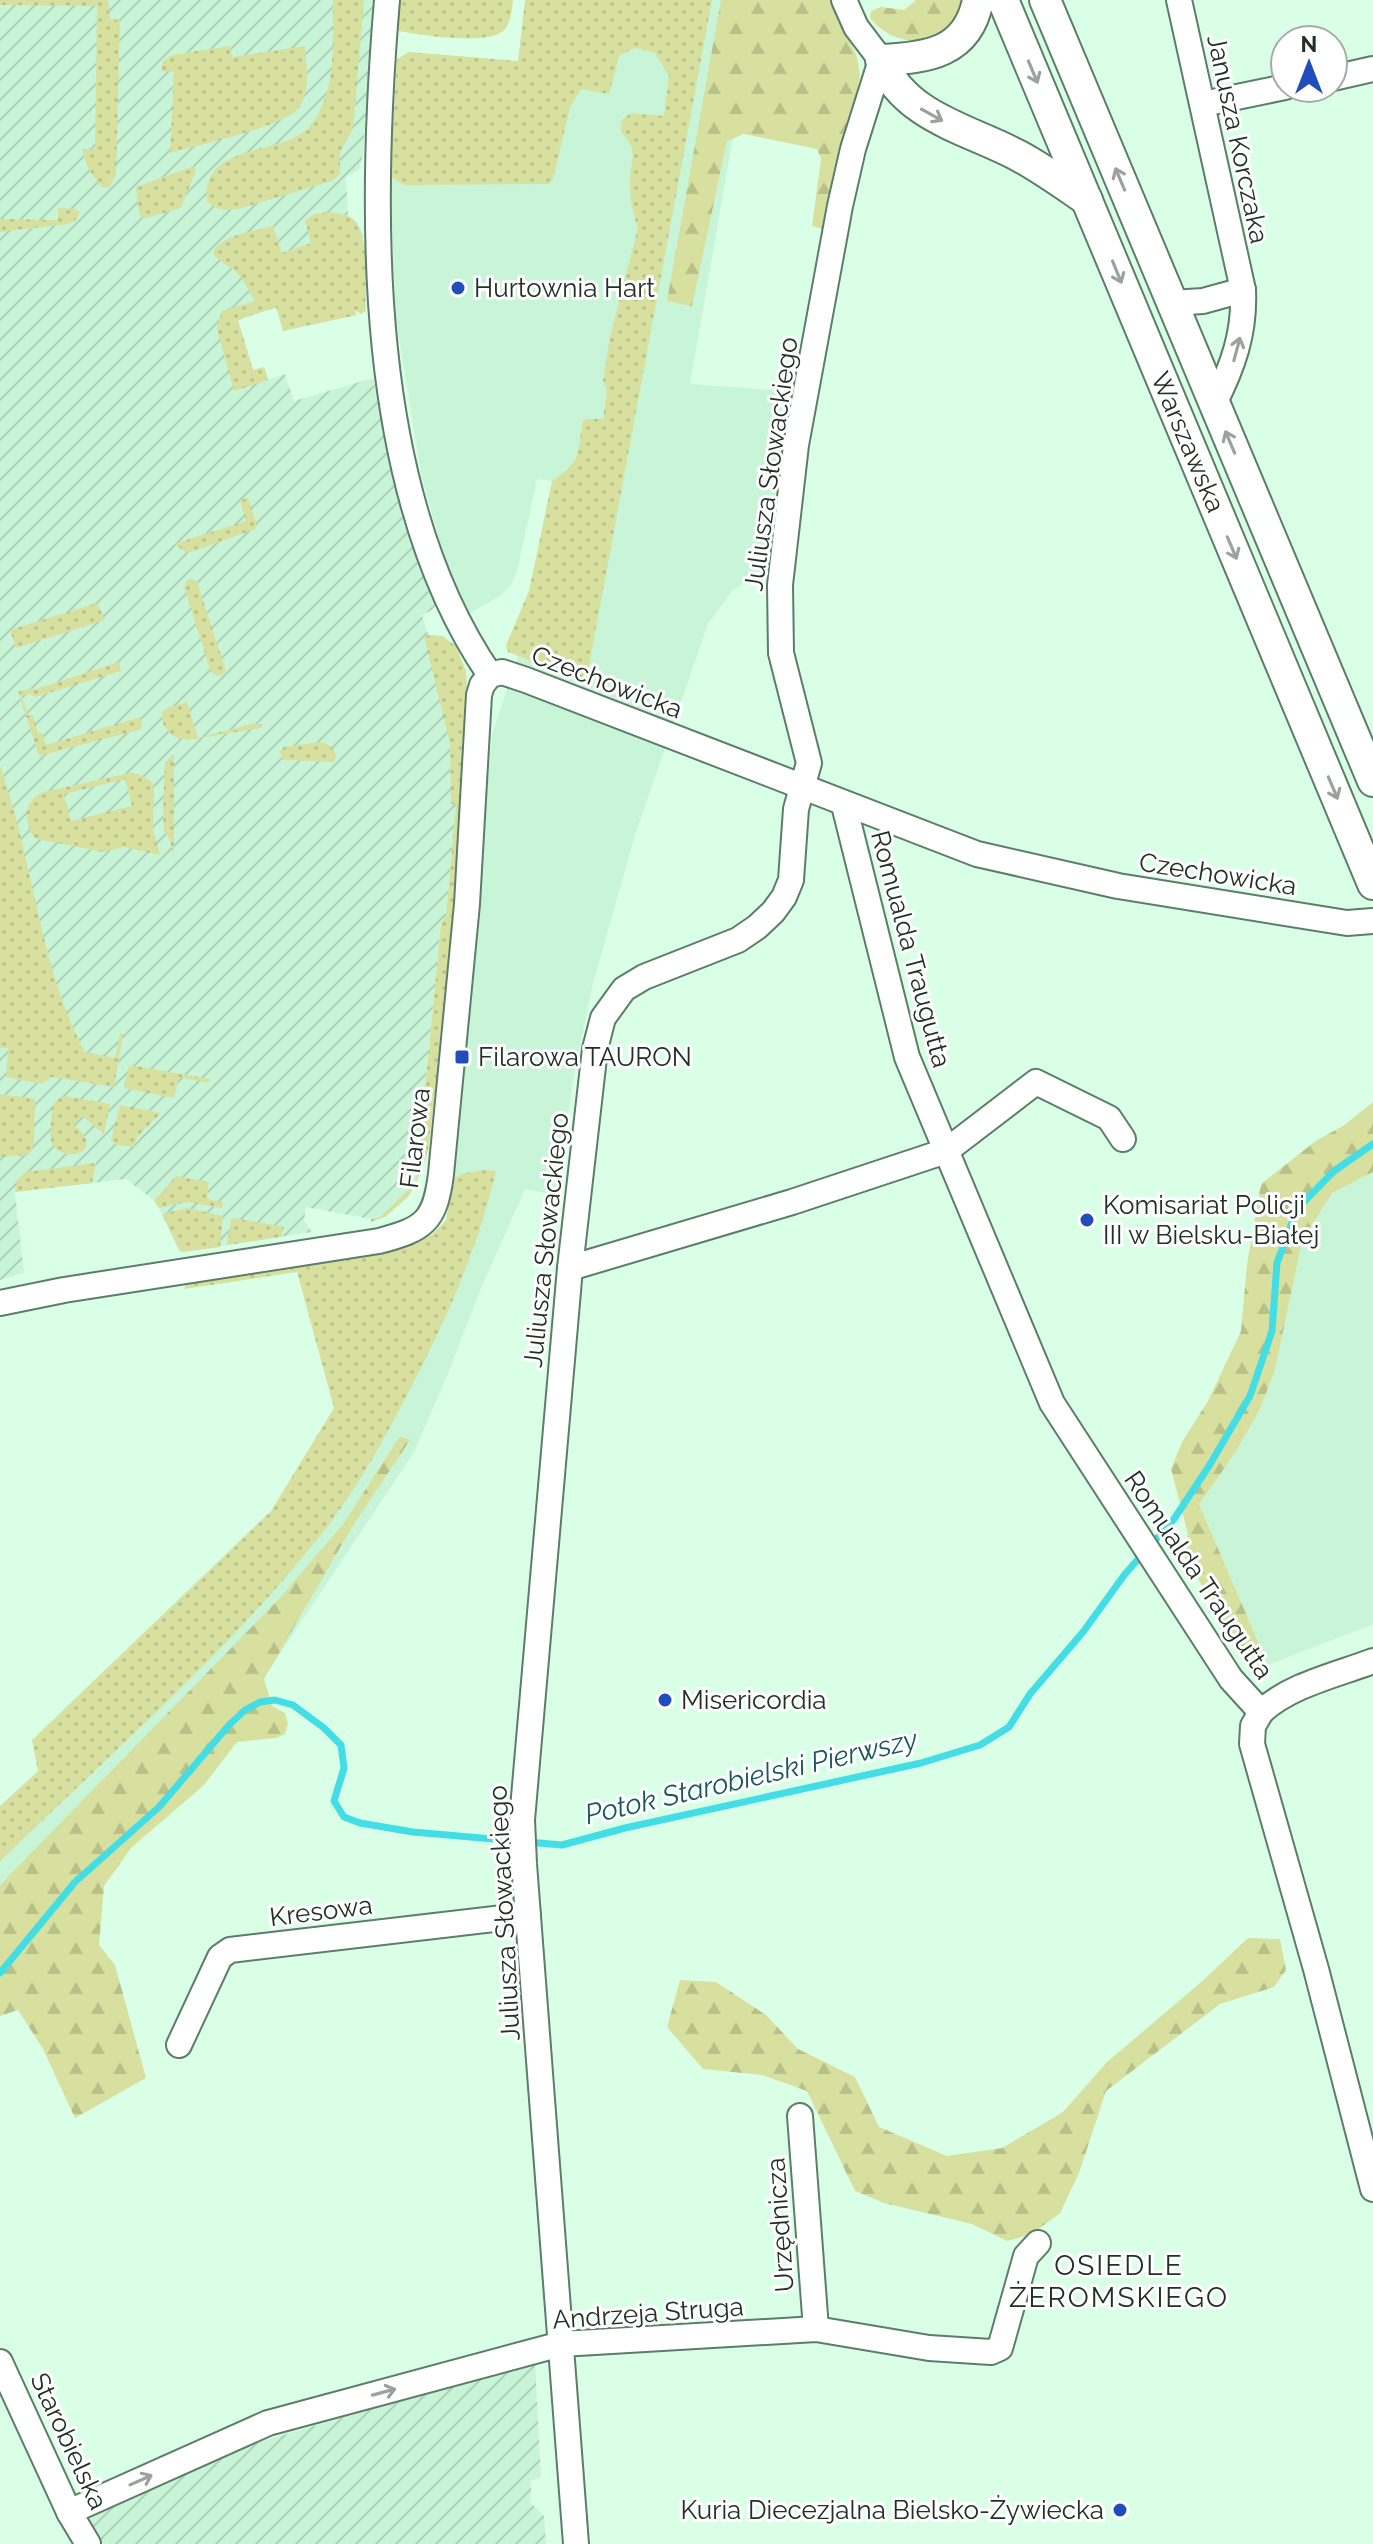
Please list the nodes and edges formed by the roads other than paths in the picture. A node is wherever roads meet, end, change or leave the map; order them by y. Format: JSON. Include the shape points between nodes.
{"nodes":[{"id":1,"x":387,"y":0,"type":"edge"},
{"id":2,"x":844,"y":0,"type":"edge"},
{"id":3,"x":978,"y":0,"type":"edge"},
{"id":4,"x":1003,"y":0,"type":"edge"},
{"id":5,"x":1045,"y":0,"type":"edge"},
{"id":6,"x":1179,"y":0,"type":"edge"},
{"id":7,"x":881,"y":60,"type":"junction"},
{"id":8,"x":1373,"y":69,"type":"edge"},
{"id":9,"x":1349,"y":74,"type":"edge"},
{"id":10,"x":1269,"y":90,"type":"edge"},
{"id":11,"x":1203,"y":104,"type":"junction"},
{"id":12,"x":1087,"y":200,"type":"junction"},
{"id":13,"x":1243,"y":290,"type":"junction"},
{"id":14,"x":1172,"y":303,"type":"junction"},
{"id":15,"x":1214,"y":404,"type":"junction"},
{"id":16,"x":490,"y":675,"type":"junction"},
{"id":17,"x":1373,"y":781,"type":"edge"},
{"id":18,"x":802,"y":787,"type":"junction"},
{"id":19,"x":844,"y":805,"type":"junction"},
{"id":20,"x":1373,"y":884,"type":"edge"},
{"id":21,"x":1373,"y":921,"type":"edge"},
{"id":22,"x":1123,"y":1139,"type":"dead end"},
{"id":23,"x":946,"y":1151,"type":"junction"},
{"id":24,"x":570,"y":1268,"type":"junction"},
{"id":25,"x":0,"y":1303,"type":"edge"},
{"id":26,"x":1373,"y":1661,"type":"edge"},
{"id":27,"x":1261,"y":1712,"type":"junction"},
{"id":28,"x":528,"y":1915,"type":"junction"},
{"id":29,"x":179,"y":2045,"type":"dead end"},
{"id":30,"x":800,"y":2116,"type":"dead end"},
{"id":31,"x":1373,"y":2189,"type":"edge"},
{"id":32,"x":1038,"y":2243,"type":"dead end"},
{"id":33,"x":816,"y":2329,"type":"junction"},
{"id":34,"x":561,"y":2344,"type":"junction"},
{"id":35,"x":0,"y":2362,"type":"edge"},
{"id":36,"x":69,"y":2512,"type":"junction"},
{"id":37,"x":88,"y":2544,"type":"edge"},
{"id":38,"x":576,"y":2544,"type":"edge"}],
"edges":[{"from":1,"to":16,"type":"street","name":"Czechowicka","via":[[376,195],[389,376],[425,538],[455,616]]},
{"from":2,"to":7,"type":"street"},
{"from":3,"to":7,"type":"main road","via":[[969,26],[950,46],[926,56]]},
{"from":4,"to":12,"type":"main road","name":"Warszawska","one_way":true},
{"from":14,"to":5,"type":"main road","name":"Warszawska","one_way":true},
{"from":6,"to":11,"type":"street","name":"Janusza Korczaka"},
{"from":7,"to":12,"type":"main road","one_way":true,"via":[[894,85],[915,105],[1018,155]]},
{"from":7,"to":18,"type":"street","name":"Juliusza Słowackiego","via":[[837,220],[796,445],[780,585],[781,653],[809,763]]},
{"from":8,"to":9,"type":"street"},
{"from":10,"to":11,"type":"street"},
{"from":11,"to":13,"type":"street","name":"Janusza Korczaka"},
{"from":12,"to":20,"type":"main road","name":"Warszawska","one_way":true},
{"from":13,"to":14,"type":"street"},
{"from":15,"to":13,"type":"street","name":"Janusza Korczaka","one_way":true,"via":[[1240,339]]},
{"from":14,"to":15,"type":"main road","name":"Warszawska"},
{"from":17,"to":15,"type":"main road","name":"Warszawska","one_way":true},
{"from":16,"to":18,"type":"street","name":"Czechowicka","via":[[502,672],[526,680]]},
{"from":16,"to":25,"type":"street","name":"Filarowa","via":[[479,695],[467,904],[441,1174],[431,1216],[411,1232],[379,1241]]},
{"from":18,"to":19,"type":"street","name":"Czechowicka"},
{"from":18,"to":24,"type":"street","name":"Juliusza Słowackiego","via":[[791,880],[773,912],[738,940],[624,989],[603,1018]]},
{"from":19,"to":21,"type":"street","name":"Czechowicka","via":[[977,854],[1118,886],[1347,923]]},
{"from":19,"to":23,"type":"street","name":"Romualda Traugutta","via":[[907,1057]]},
{"from":22,"to":23,"type":"street","via":[[1109,1118],[1036,1082]]},
{"from":23,"to":24,"type":"street"},
{"from":23,"to":27,"type":"street","name":"Romualda Traugutta","via":[[1052,1403],[1231,1679]]},
{"from":24,"to":28,"type":"street","name":"Juliusza Słowackiego","via":[[522,1820]]},
{"from":26,"to":27,"type":"street","via":[[1290,1692]]},
{"from":27,"to":31,"type":"street","name":"Romualda Traugutta","via":[[1252,1744]]},
{"from":28,"to":29,"type":"street","name":"Kresowa","via":[[230,1950],[220,1957]]},
{"from":28,"to":34,"type":"street","name":"Juliusza Słowackiego"},
{"from":30,"to":33,"type":"street","name":"Urzędnicza"},
{"from":32,"to":33,"type":"street","name":"Andrzeja Struga","via":[[1026,2256],[1000,2348],[991,2352],[929,2348]]},
{"from":33,"to":34,"type":"street","name":"Andrzeja Struga"},
{"from":36,"to":34,"type":"street","name":"Andrzeja Struga","one_way":true,"via":[[268,2423]]},
{"from":34,"to":38,"type":"street","name":"Juliusza Słowackiego"},
{"from":35,"to":36,"type":"street","name":"Starobielska"},
{"from":36,"to":37,"type":"street","name":"Starobielska"}]}
